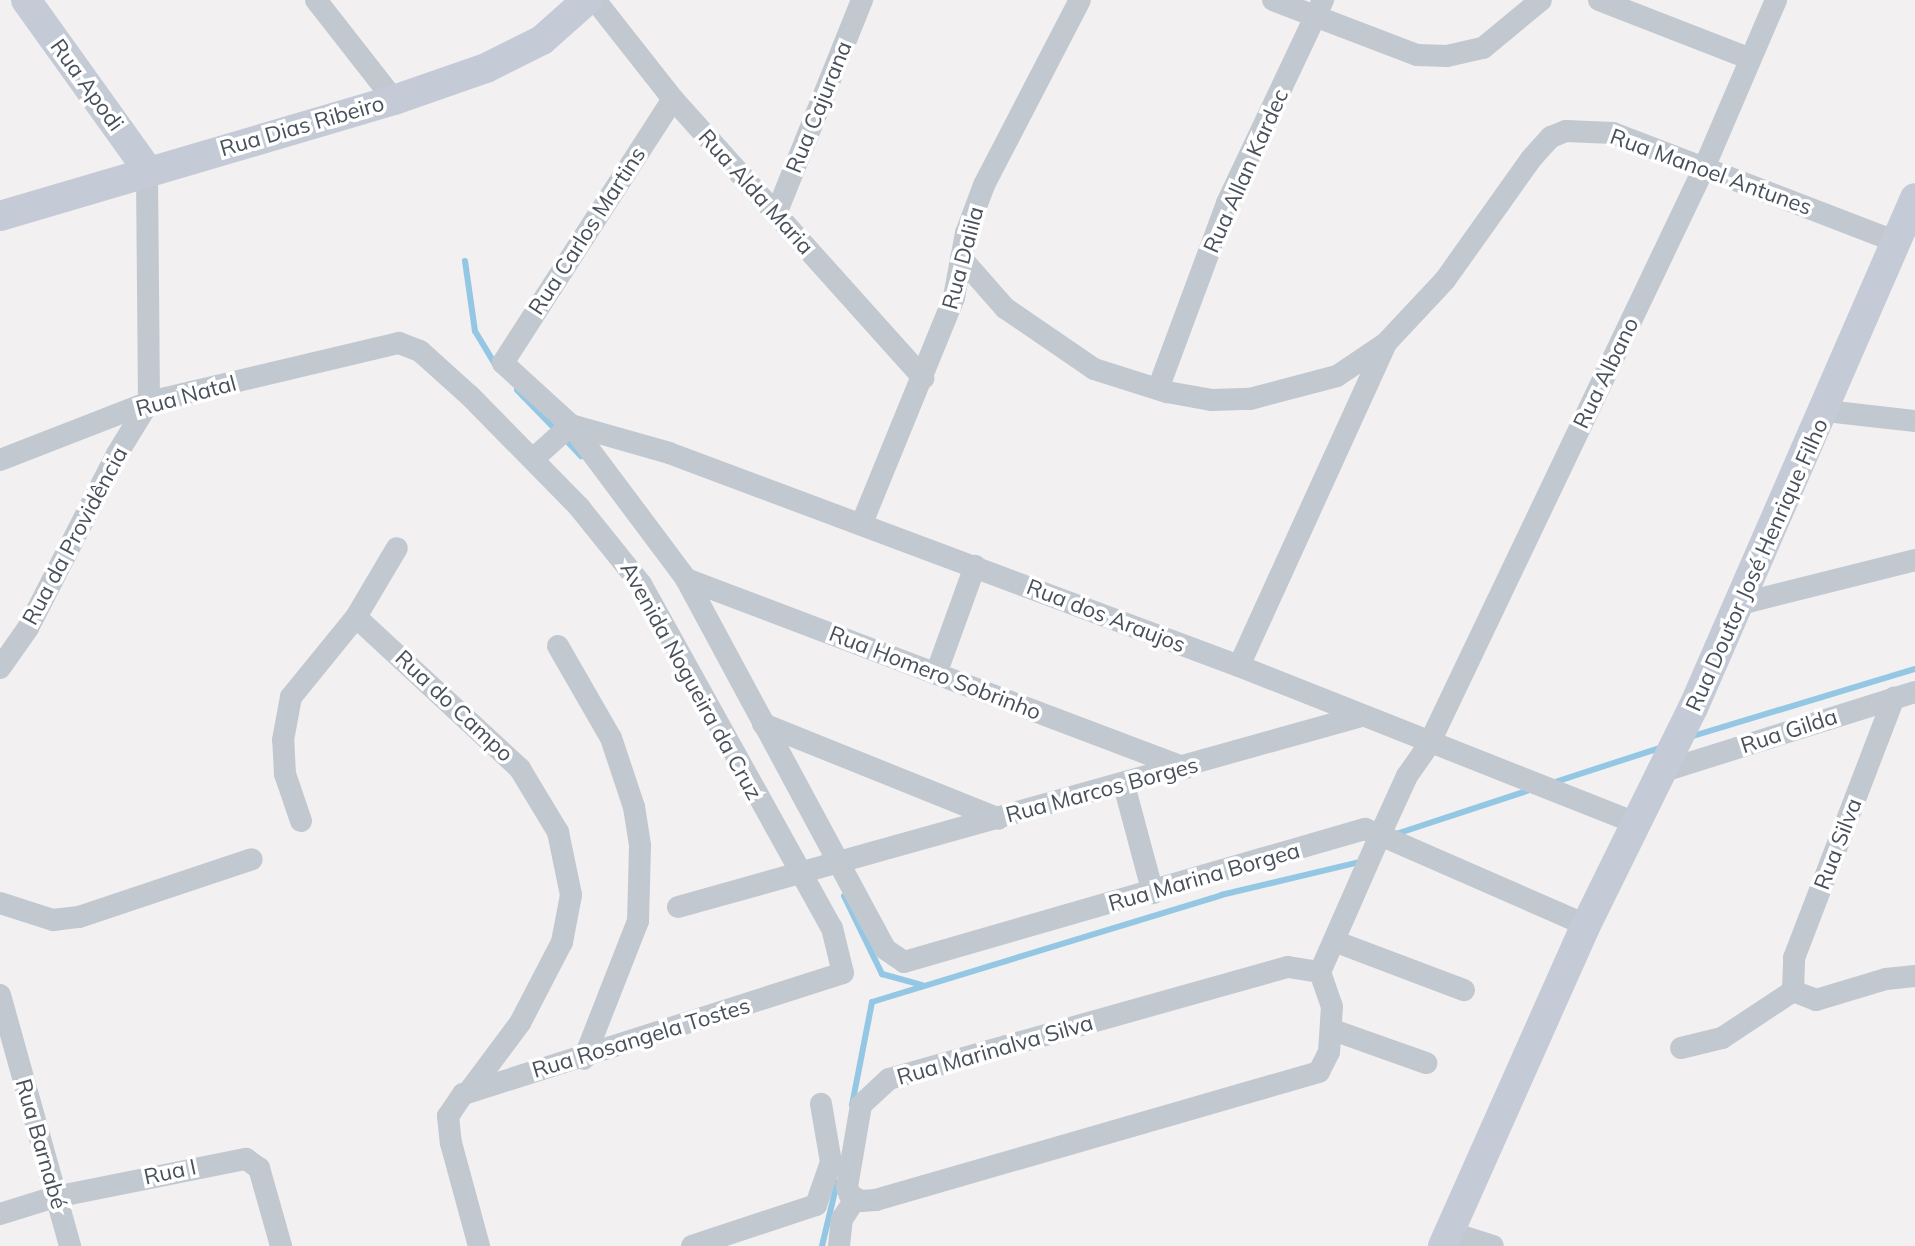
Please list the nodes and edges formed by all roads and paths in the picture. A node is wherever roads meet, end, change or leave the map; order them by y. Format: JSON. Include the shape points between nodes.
{"nodes":[{"id":1,"x":26,"y":0,"type":"edge"},
{"id":2,"x":316,"y":0,"type":"edge"},
{"id":3,"x":587,"y":0,"type":"edge"},
{"id":4,"x":595,"y":0,"type":"edge"},
{"id":5,"x":862,"y":0,"type":"edge"},
{"id":6,"x":1080,"y":0,"type":"edge"},
{"id":7,"x":1273,"y":0,"type":"edge"},
{"id":8,"x":1541,"y":0,"type":"edge"},
{"id":9,"x":1599,"y":0,"type":"edge"},
{"id":10,"x":1776,"y":0,"type":"edge"},
{"id":11,"x":1320,"y":9,"type":"edge"},
{"id":12,"x":1748,"y":58,"type":"junction"},
{"id":13,"x":673,"y":99,"type":"junction"},
{"id":14,"x":394,"y":100,"type":"junction"},
{"id":15,"x":1704,"y":168,"type":"junction"},
{"id":16,"x":147,"y":169,"type":"junction"},
{"id":17,"x":1915,"y":198,"type":"edge"},
{"id":18,"x":776,"y":214,"type":"junction"},
{"id":19,"x":0,"y":216,"type":"edge"},
{"id":20,"x":1895,"y":241,"type":"junction"},
{"id":21,"x":961,"y":258,"type":"junction"},
{"id":22,"x":1386,"y":343,"type":"junction"},
{"id":23,"x":378,"y":348,"type":"joint"},
{"id":24,"x":503,"y":363,"type":"joint"},
{"id":25,"x":923,"y":378,"type":"junction"},
{"id":26,"x":1158,"y":389,"type":"junction"},
{"id":27,"x":149,"y":402,"type":"junction"},
{"id":28,"x":1826,"y":411,"type":"junction"},
{"id":29,"x":1915,"y":421,"type":"edge"},
{"id":30,"x":567,"y":428,"type":"junction"},
{"id":31,"x":536,"y":455,"type":"junction"},
{"id":32,"x":0,"y":460,"type":"edge"},
{"id":33,"x":862,"y":523,"type":"junction"},
{"id":34,"x":397,"y":548,"type":"dead end"},
{"id":35,"x":1915,"y":560,"type":"edge"},
{"id":36,"x":975,"y":566,"type":"junction"},
{"id":37,"x":686,"y":579,"type":"junction"},
{"id":38,"x":1740,"y":604,"type":"junction"},
{"id":39,"x":356,"y":617,"type":"junction"},
{"id":40,"x":558,"y":646,"type":"dead end"},
{"id":41,"x":1239,"y":666,"type":"junction"},
{"id":42,"x":0,"y":668,"type":"edge"},
{"id":43,"x":936,"y":674,"type":"junction"},
{"id":44,"x":1904,"y":695,"type":"edge"},
{"id":45,"x":1361,"y":716,"type":"junction"},
{"id":46,"x":763,"y":724,"type":"junction"},
{"id":47,"x":1429,"y":744,"type":"junction"},
{"id":48,"x":1673,"y":751,"type":"junction"},
{"id":49,"x":1185,"y":768,"type":"junction"},
{"id":50,"x":1124,"y":785,"type":"junction"},
{"id":51,"x":999,"y":819,"type":"junction"},
{"id":52,"x":301,"y":821,"type":"dead end"},
{"id":53,"x":1635,"y":823,"type":"junction"},
{"id":54,"x":1381,"y":843,"type":"junction"},
{"id":55,"x":252,"y":859,"type":"dead end"},
{"id":56,"x":839,"y":859,"type":"junction"},
{"id":57,"x":802,"y":872,"type":"junction"},
{"id":58,"x":1153,"y":893,"type":"junction"},
{"id":59,"x":0,"y":903,"type":"edge"},
{"id":60,"x":678,"y":907,"type":"dead end"},
{"id":61,"x":1586,"y":925,"type":"junction"},
{"id":62,"x":1334,"y":941,"type":"junction"},
{"id":63,"x":927,"y":956,"type":"joint"},
{"id":64,"x":1320,"y":972,"type":"junction"},
{"id":65,"x":843,"y":973,"type":"joint"},
{"id":66,"x":1915,"y":976,"type":"edge"},
{"id":67,"x":1464,"y":990,"type":"dead end"},
{"id":68,"x":1793,"y":991,"type":"junction"},
{"id":69,"x":0,"y":995,"type":"edge"},
{"id":70,"x":1333,"y":1030,"type":"junction"},
{"id":71,"x":1681,"y":1048,"type":"dead end"},
{"id":72,"x":584,"y":1059,"type":"junction"},
{"id":73,"x":1426,"y":1063,"type":"dead end"},
{"id":74,"x":470,"y":1090,"type":"junction"},
{"id":75,"x":821,"y":1104,"type":"dead end"},
{"id":76,"x":55,"y":1197,"type":"junction"},
{"id":77,"x":855,"y":1200,"type":"junction"},
{"id":78,"x":0,"y":1214,"type":"edge"},
{"id":79,"x":1446,"y":1239,"type":"edge"},
{"id":80,"x":70,"y":1246,"type":"edge"},
{"id":81,"x":281,"y":1246,"type":"edge"},
{"id":82,"x":479,"y":1246,"type":"edge"},
{"id":83,"x":692,"y":1246,"type":"edge"},
{"id":84,"x":839,"y":1246,"type":"edge"},
{"id":85,"x":1493,"y":1246,"type":"edge"}],
"edges":[{"from":1,"to":16,"type":"street","name":"Rua Apodi"},
{"from":2,"to":14,"type":"street"},
{"from":3,"to":14,"type":"street","name":"Rua Dias Ribeiro","via":[[542,40],[486,68]]},
{"from":4,"to":13,"type":"street","name":"Rua Alda Maria"},
{"from":5,"to":18,"type":"street","name":"Rua Cajurana"},
{"from":6,"to":21,"type":"street","name":"Rua Dalila","via":[[984,185]]},
{"from":7,"to":11,"type":"street"},
{"from":8,"to":11,"type":"street","via":[[1483,48],[1447,56],[1417,55]]},
{"from":9,"to":12,"type":"street"},
{"from":10,"to":12,"type":"street","name":"Rua Albano"},
{"from":11,"to":26,"type":"street","name":"Rua Allan Kardec","via":[[1227,203]]},
{"from":12,"to":15,"type":"street","name":"Rua Albano"},
{"from":13,"to":18,"type":"street","name":"Rua Alda Maria"},
{"from":13,"to":24,"type":"street","name":"Rua Carlos Martins"},
{"from":14,"to":16,"type":"street","name":"Rua Dias Ribeiro"},
{"from":15,"to":20,"type":"street","name":"Rua Manoel Antunes"},
{"from":15,"to":22,"type":"street","name":"Rua Manoel Antunes","via":[[1613,133],[1590,129],[1551,137],[1445,280]]},
{"from":15,"to":47,"type":"street","name":"Rua Albano"},
{"from":16,"to":19,"type":"street","name":"Rua Dias Ribeiro"},
{"from":16,"to":27,"type":"street"},
{"from":17,"to":20,"type":"street","name":"Rua Doutor José Henrique Filho"},
{"from":18,"to":25,"type":"street","name":"Rua Alda Maria"},
{"from":20,"to":28,"type":"street","name":"Rua Doutor José Henrique Filho"},
{"from":21,"to":25,"type":"street","name":"Rua Dalila","via":[[954,297]]},
{"from":21,"to":26,"type":"street","name":"Rua Manoel Antunes","via":[[1005,308],[1094,369]]},
{"from":22,"to":26,"type":"street","name":"Rua Manoel Antunes","via":[[1337,376],[1278,393],[1212,400]]},
{"from":22,"to":41,"type":"street"},
{"from":23,"to":27,"type":"street","name":"Rua Natal"},
{"from":23,"to":31,"type":"street","name":"Avenida Nogueira da Cruz","via":[[399,343],[420,351]]},
{"from":24,"to":30,"type":"street","name":"Avenida Nogueira da Cruz"},
{"from":25,"to":33,"type":"street","name":"Rua Dalila"},
{"from":27,"to":32,"type":"street","name":"Rua Natal"},
{"from":27,"to":42,"type":"street","name":"Rua da Providência","via":[[28,628]]},
{"from":28,"to":29,"type":"street"},
{"from":28,"to":38,"type":"street","name":"Rua Doutor José Henrique Filho"},
{"from":30,"to":31,"type":"street"},
{"from":30,"to":33,"type":"street","name":"Rua dos Araujos","via":[[669,453]]},
{"from":30,"to":37,"type":"street","name":"Avenida Nogueira da Cruz"},
{"from":31,"to":57,"type":"street","name":"Avenida Nogueira da Cruz","via":[[641,584]]},
{"from":33,"to":36,"type":"street","name":"Rua dos Araujos"},
{"from":34,"to":39,"type":"street"},
{"from":35,"to":38,"type":"street"},
{"from":36,"to":41,"type":"street","name":"Rua dos Araujos"},
{"from":36,"to":43,"type":"street"},
{"from":37,"to":43,"type":"street","name":"Rua Homero Sobrinho"},
{"from":37,"to":46,"type":"street","name":"Avenida Nogueira da Cruz"},
{"from":38,"to":48,"type":"street","name":"Rua Doutor José Henrique Filho"},
{"from":39,"to":52,"type":"street","via":[[291,697],[283,740],[285,774]]},
{"from":39,"to":74,"type":"street","name":"Rua do Campo","via":[[520,769],[558,832],[571,895],[562,942],[520,1023]]},
{"from":40,"to":72,"type":"street","via":[[616,749],[640,846],[638,921]]},
{"from":41,"to":45,"type":"street","name":"Rua dos Araujos"},
{"from":43,"to":49,"type":"street","name":"Rua Homero Sobrinho"},
{"from":44,"to":48,"type":"street","name":"Rua Gilda"},
{"from":44,"to":68,"type":"street","name":"Rua Silva","via":[[1794,958]]},
{"from":45,"to":47,"type":"street","name":"Rua dos Araujos"},
{"from":45,"to":49,"type":"street","name":"Rua Marcos Borges"},
{"from":46,"to":51,"type":"street"},
{"from":46,"to":56,"type":"street","name":"Avenida Nogueira da Cruz"},
{"from":47,"to":53,"type":"street","name":"Rua dos Araujos"},
{"from":47,"to":54,"type":"street","via":[[1407,776]]},
{"from":48,"to":53,"type":"street","name":"Rua Doutor José Henrique Filho"},
{"from":49,"to":50,"type":"street","name":"Rua Marcos Borges"},
{"from":50,"to":51,"type":"street","name":"Rua Marcos Borges"},
{"from":50,"to":58,"type":"street"},
{"from":51,"to":56,"type":"street","name":"Rua Marcos Borges"},
{"from":53,"to":61,"type":"street","name":"Rua Doutor José Henrique Filho"},
{"from":54,"to":58,"type":"street","name":"Rua Marina Borgea","via":[[1365,829]]},
{"from":54,"to":61,"type":"street"},
{"from":54,"to":62,"type":"street"},
{"from":55,"to":59,"type":"street","via":[[79,917],[53,920]]},
{"from":56,"to":57,"type":"street","name":"Rua Marcos Borges"},
{"from":56,"to":63,"type":"street","name":"Avenida Nogueira da Cruz","via":[[894,959]]},
{"from":57,"to":60,"type":"street","name":"Rua Marcos Borges"},
{"from":57,"to":65,"type":"street","name":"Avenida Nogueira da Cruz","via":[[832,928]]},
{"from":58,"to":63,"type":"street","name":"Rua Marina Borgea"},
{"from":61,"to":79,"type":"street","name":"Rua Doutor José Henrique Filho"},
{"from":62,"to":64,"type":"street"},
{"from":62,"to":67,"type":"street"},
{"from":64,"to":70,"type":"street","via":[[1332,1006]]},
{"from":64,"to":77,"type":"street","name":"Rua Marinalva Silva","via":[[1288,967],[889,1079],[861,1105],[847,1187]]},
{"from":65,"to":72,"type":"street","name":"Rua Rosangela Tostes"},
{"from":66,"to":68,"type":"street","via":[[1816,1000]]},
{"from":68,"to":71,"type":"street","via":[[1722,1038]]},
{"from":69,"to":76,"type":"street","name":"Rua Barnabé"},
{"from":70,"to":73,"type":"street"},
{"from":70,"to":77,"type":"street","via":[[1324,1065],[1303,1079],[876,1200]]},
{"from":72,"to":74,"type":"street","name":"Rua Rosangela Tostes"},
{"from":74,"to":82,"type":"street","via":[[448,1116],[455,1163]]},
{"from":75,"to":83,"type":"street","via":[[831,1162],[816,1205]]},
{"from":76,"to":78,"type":"street","name":"Rua I"},
{"from":76,"to":80,"type":"street","name":"Rua Barnabé"},
{"from":76,"to":81,"type":"street","name":"Rua I","via":[[246,1159],[259,1168]]},
{"from":77,"to":84,"type":"street","via":[[842,1219]]},
{"from":79,"to":85,"type":"street"}]}
